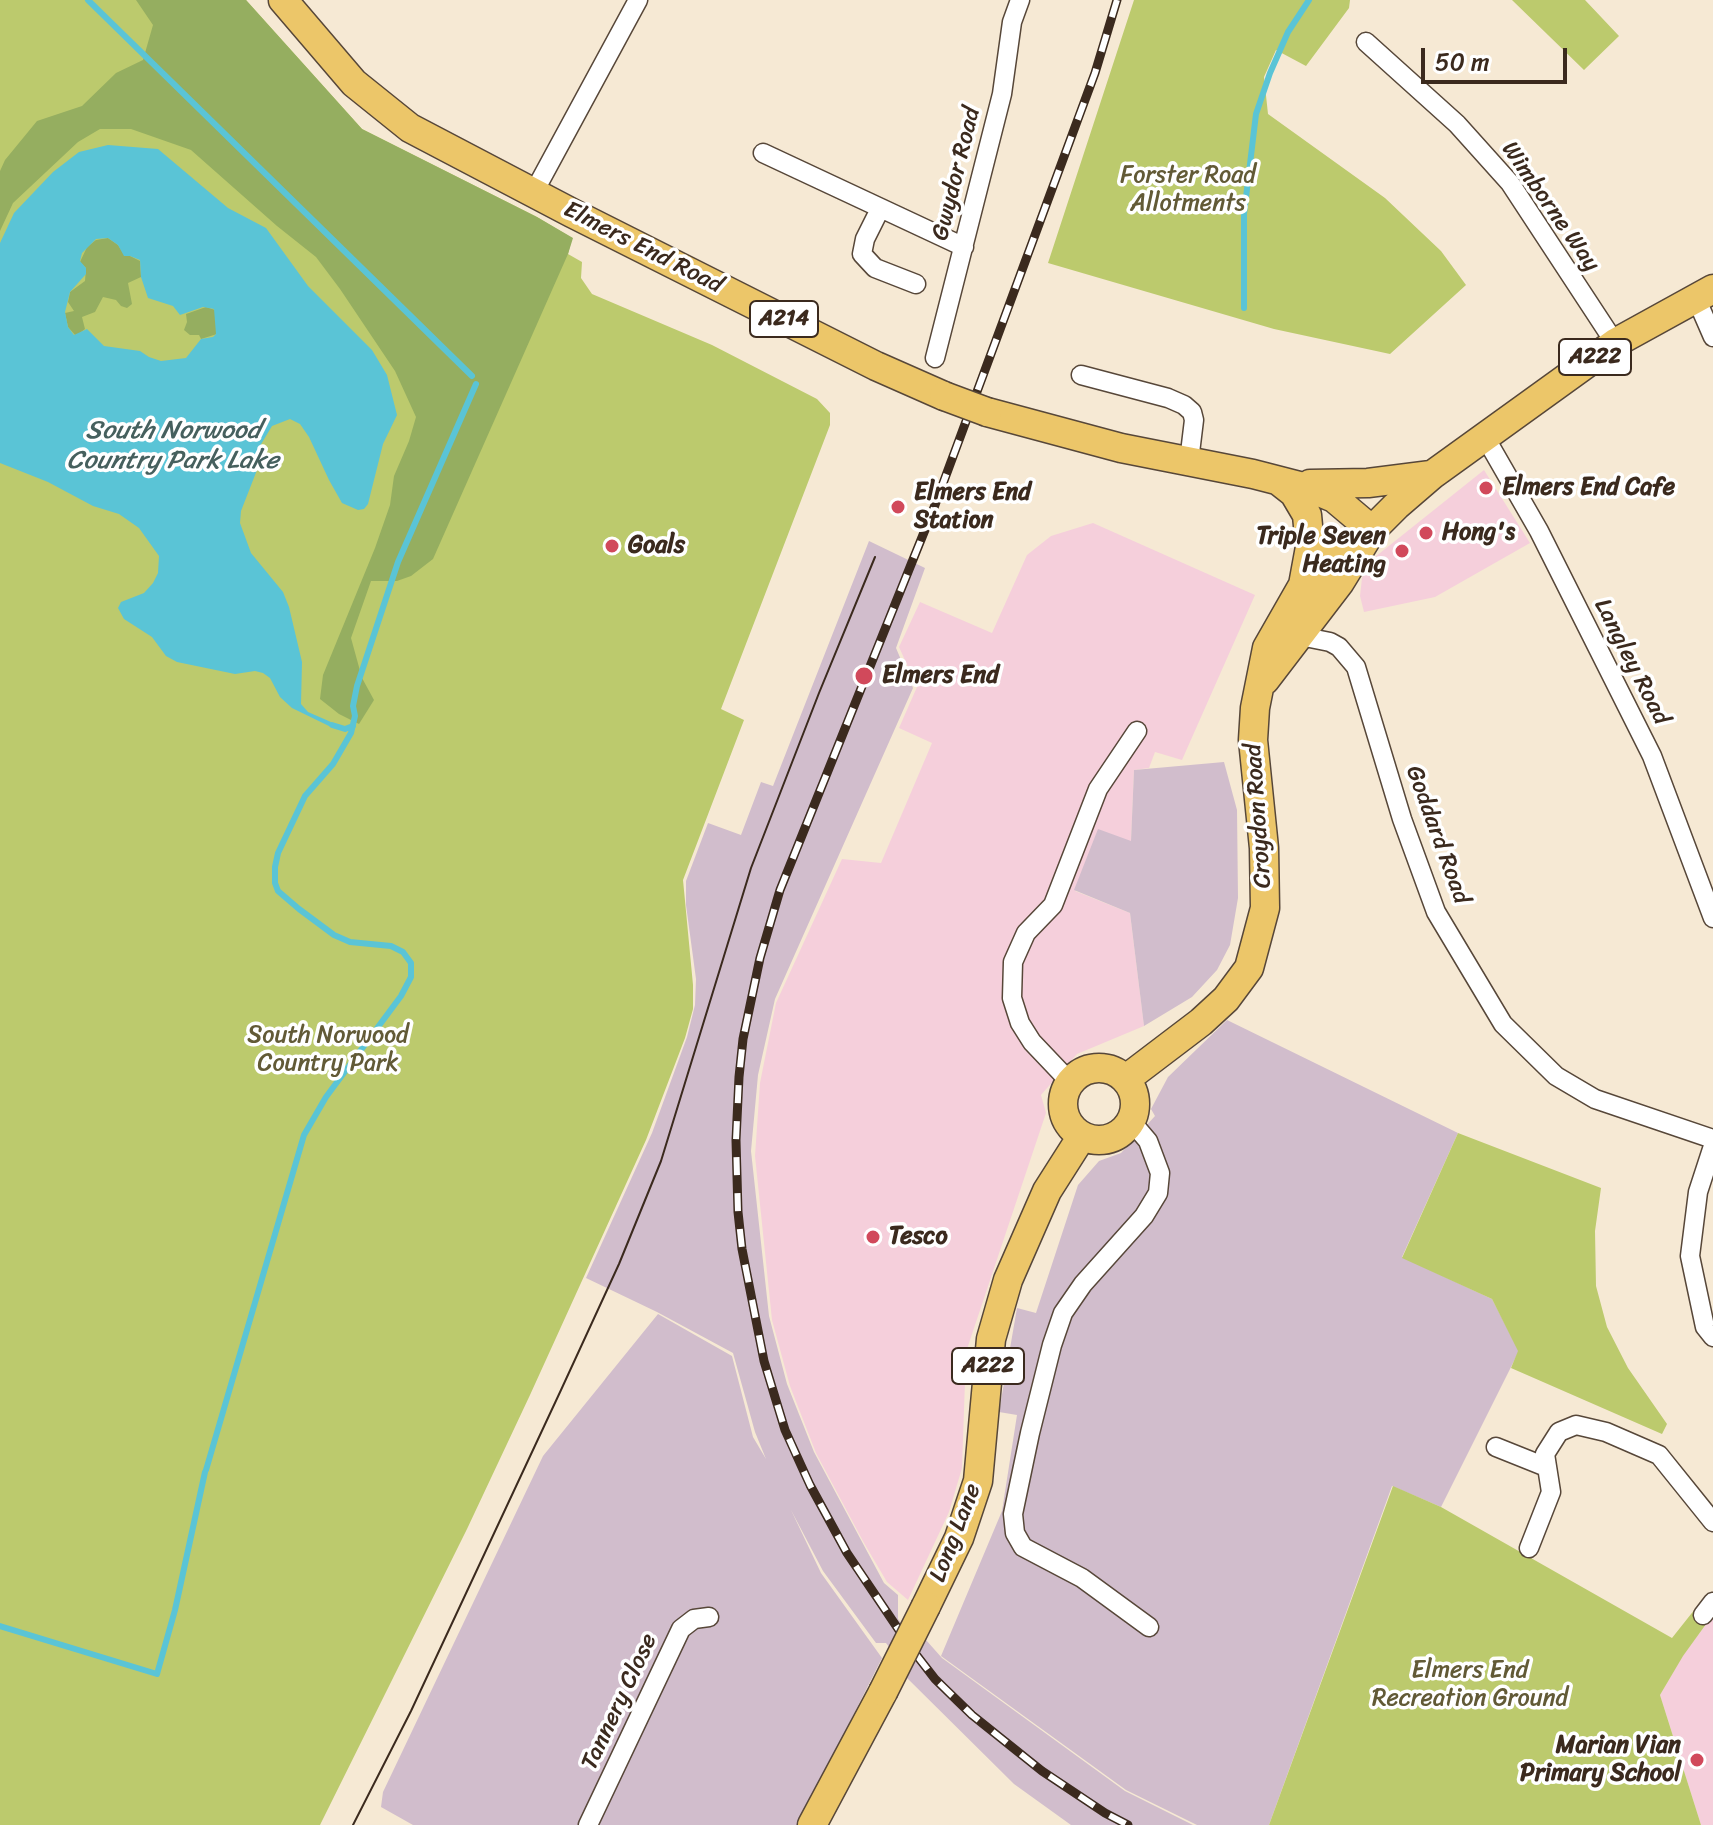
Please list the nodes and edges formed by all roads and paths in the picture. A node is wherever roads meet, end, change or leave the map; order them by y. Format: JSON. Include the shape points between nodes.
{"nodes":[{"id":1,"x":283,"y":0,"type":"edge"},
{"id":2,"x":638,"y":0,"type":"edge"},
{"id":3,"x":1020,"y":0,"type":"edge"},
{"id":4,"x":1366,"y":42,"type":"dead end"},
{"id":5,"x":763,"y":153,"type":"dead end"},
{"id":6,"x":534,"y":192,"type":"junction"},
{"id":7,"x":880,"y":209,"type":"junction"},
{"id":8,"x":964,"y":247,"type":"junction"},
{"id":9,"x":916,"y":284,"type":"dead end"},
{"id":10,"x":1705,"y":294,"type":"edge"},
{"id":11,"x":1713,"y":337,"type":"edge"},
{"id":12,"x":1615,"y":343,"type":"junction"},
{"id":13,"x":935,"y":358,"type":"dead end"},
{"id":14,"x":1081,"y":375,"type":"dead end"},
{"id":15,"x":1485,"y":437,"type":"junction"},
{"id":16,"x":1189,"y":461,"type":"junction"},
{"id":17,"x":1432,"y":475,"type":"junction"},
{"id":18,"x":1280,"y":482,"type":"junction"},
{"id":19,"x":1372,"y":530,"type":"junction"},
{"id":20,"x":1303,"y":585,"type":"junction"},
{"id":21,"x":1300,"y":636,"type":"junction"},
{"id":22,"x":1260,"y":687,"type":"junction"},
{"id":23,"x":1137,"y":731,"type":"dead end"},
{"id":24,"x":1708,"y":887,"type":"edge"},
{"id":25,"x":1713,"y":918,"type":"edge"},
{"id":26,"x":1126,"y":1079,"type":"junction"},
{"id":27,"x":1070,"y":1082,"type":"junction"},
{"id":28,"x":1131,"y":1121,"type":"junction"},
{"id":29,"x":1082,"y":1136,"type":"junction"},
{"id":30,"x":1713,"y":1139,"type":"edge"},
{"id":31,"x":1713,"y":1146,"type":"edge"},
{"id":32,"x":1713,"y":1337,"type":"edge"},
{"id":33,"x":1496,"y":1447,"type":"dead end"},
{"id":34,"x":1546,"y":1467,"type":"junction"},
{"id":35,"x":1713,"y":1522,"type":"edge"},
{"id":36,"x":1529,"y":1548,"type":"dead end"},
{"id":37,"x":709,"y":1617,"type":"dead end"},
{"id":38,"x":1149,"y":1627,"type":"dead end"},
{"id":39,"x":588,"y":1825,"type":"edge"},
{"id":40,"x":812,"y":1825,"type":"edge"}],
"edges":[{"from":1,"to":6,"type":"main road","name":"Elmers End Road","number":"A214","via":[[354,83],[385,110]]},
{"from":2,"to":6,"type":"street"},
{"from":3,"to":8,"type":"street","name":"Gwydor Road"},
{"from":4,"to":12,"type":"street","name":"Wimborne Way","via":[[1457,124],[1510,183]]},
{"from":5,"to":7,"type":"street"},
{"from":6,"to":16,"type":"main road","name":"Elmers End Road","number":"A214","bridge":true,"via":[[944,396],[1107,445]]},
{"from":7,"to":8,"type":"street"},
{"from":7,"to":9,"type":"street","via":[[862,254],[875,268]]},
{"from":8,"to":13,"type":"street","name":"Gwydor Road"},
{"from":10,"to":11,"type":"street"},
{"from":10,"to":12,"type":"main road","name":"Croydon Road","number":"A222"},
{"from":12,"to":15,"type":"main road","name":"Croydon Road","number":"A222"},
{"from":14,"to":16,"type":"street","via":[[1184,405],[1194,420]]},
{"from":15,"to":17,"type":"main road","name":"Croydon Road","number":"A222"},
{"from":15,"to":24,"type":"street","name":"Langley Road","via":[[1539,531],[1652,756]]},
{"from":16,"to":18,"type":"main road","name":"Elmers End Road","number":"A214"},
{"from":17,"to":18,"type":"main road","via":[[1368,483]]},
{"from":17,"to":19,"type":"main road","name":"Croydon Road","number":"A222"},
{"from":18,"to":19,"type":"main road","name":"Elmers End Road","number":"A214","via":[[1334,498]]},
{"from":18,"to":20,"type":"main road","via":[[1307,515],[1310,547]]},
{"from":19,"to":20,"type":"main road","name":"Croydon Road","number":"A222","via":[[1338,549]]},
{"from":19,"to":21,"type":"main road","name":"Croydon Road","number":"A222"},
{"from":20,"to":22,"type":"main road","name":"Croydon Road","number":"A222","via":[[1267,648]]},
{"from":21,"to":22,"type":"main road","name":"Croydon Road","number":"A222"},
{"from":21,"to":30,"type":"street","name":"Goddard Road","via":[[1330,642],[1356,667],[1436,912],[1503,1024],[1556,1076],[1595,1099]]},
{"from":22,"to":26,"type":"main road","name":"Croydon Road","number":"A222","via":[[1253,740],[1265,908],[1249,968],[1210,1015]]},
{"from":23,"to":27,"type":"street","via":[[1098,789],[1053,905],[1026,933],[1013,962],[1012,998],[1020,1023]]},
{"from":24,"to":25,"type":"street","name":"Langley Road"},
{"from":26,"to":27,"type":"main road","via":[[1097,1068]]},
{"from":26,"to":28,"type":"main road","via":[[1135,1099]]},
{"from":27,"to":29,"type":"main road","via":[[1064,1114]]},
{"from":28,"to":29,"type":"main road","via":[[1107,1140]]},
{"from":28,"to":38,"type":"street","via":[[1148,1141],[1160,1173],[1158,1193],[1063,1313],[1013,1514],[1023,1547],[1082,1578]]},
{"from":29,"to":40,"type":"main road","name":"Long Lane","number":"A222","bridge":true,"via":[[1047,1191],[1008,1280],[991,1339],[978,1481],[959,1538]]},
{"from":31,"to":32,"type":"street","via":[[1698,1192],[1690,1256],[1705,1327]]},
{"from":33,"to":34,"type":"street"},
{"from":34,"to":35,"type":"street","via":[[1545,1454],[1559,1432],[1576,1425],[1606,1432],[1659,1455]]},
{"from":34,"to":36,"type":"street","via":[[1551,1492]]},
{"from":37,"to":39,"type":"street","name":"Tannery Close","via":[[694,1619],[681,1629]]}]}
